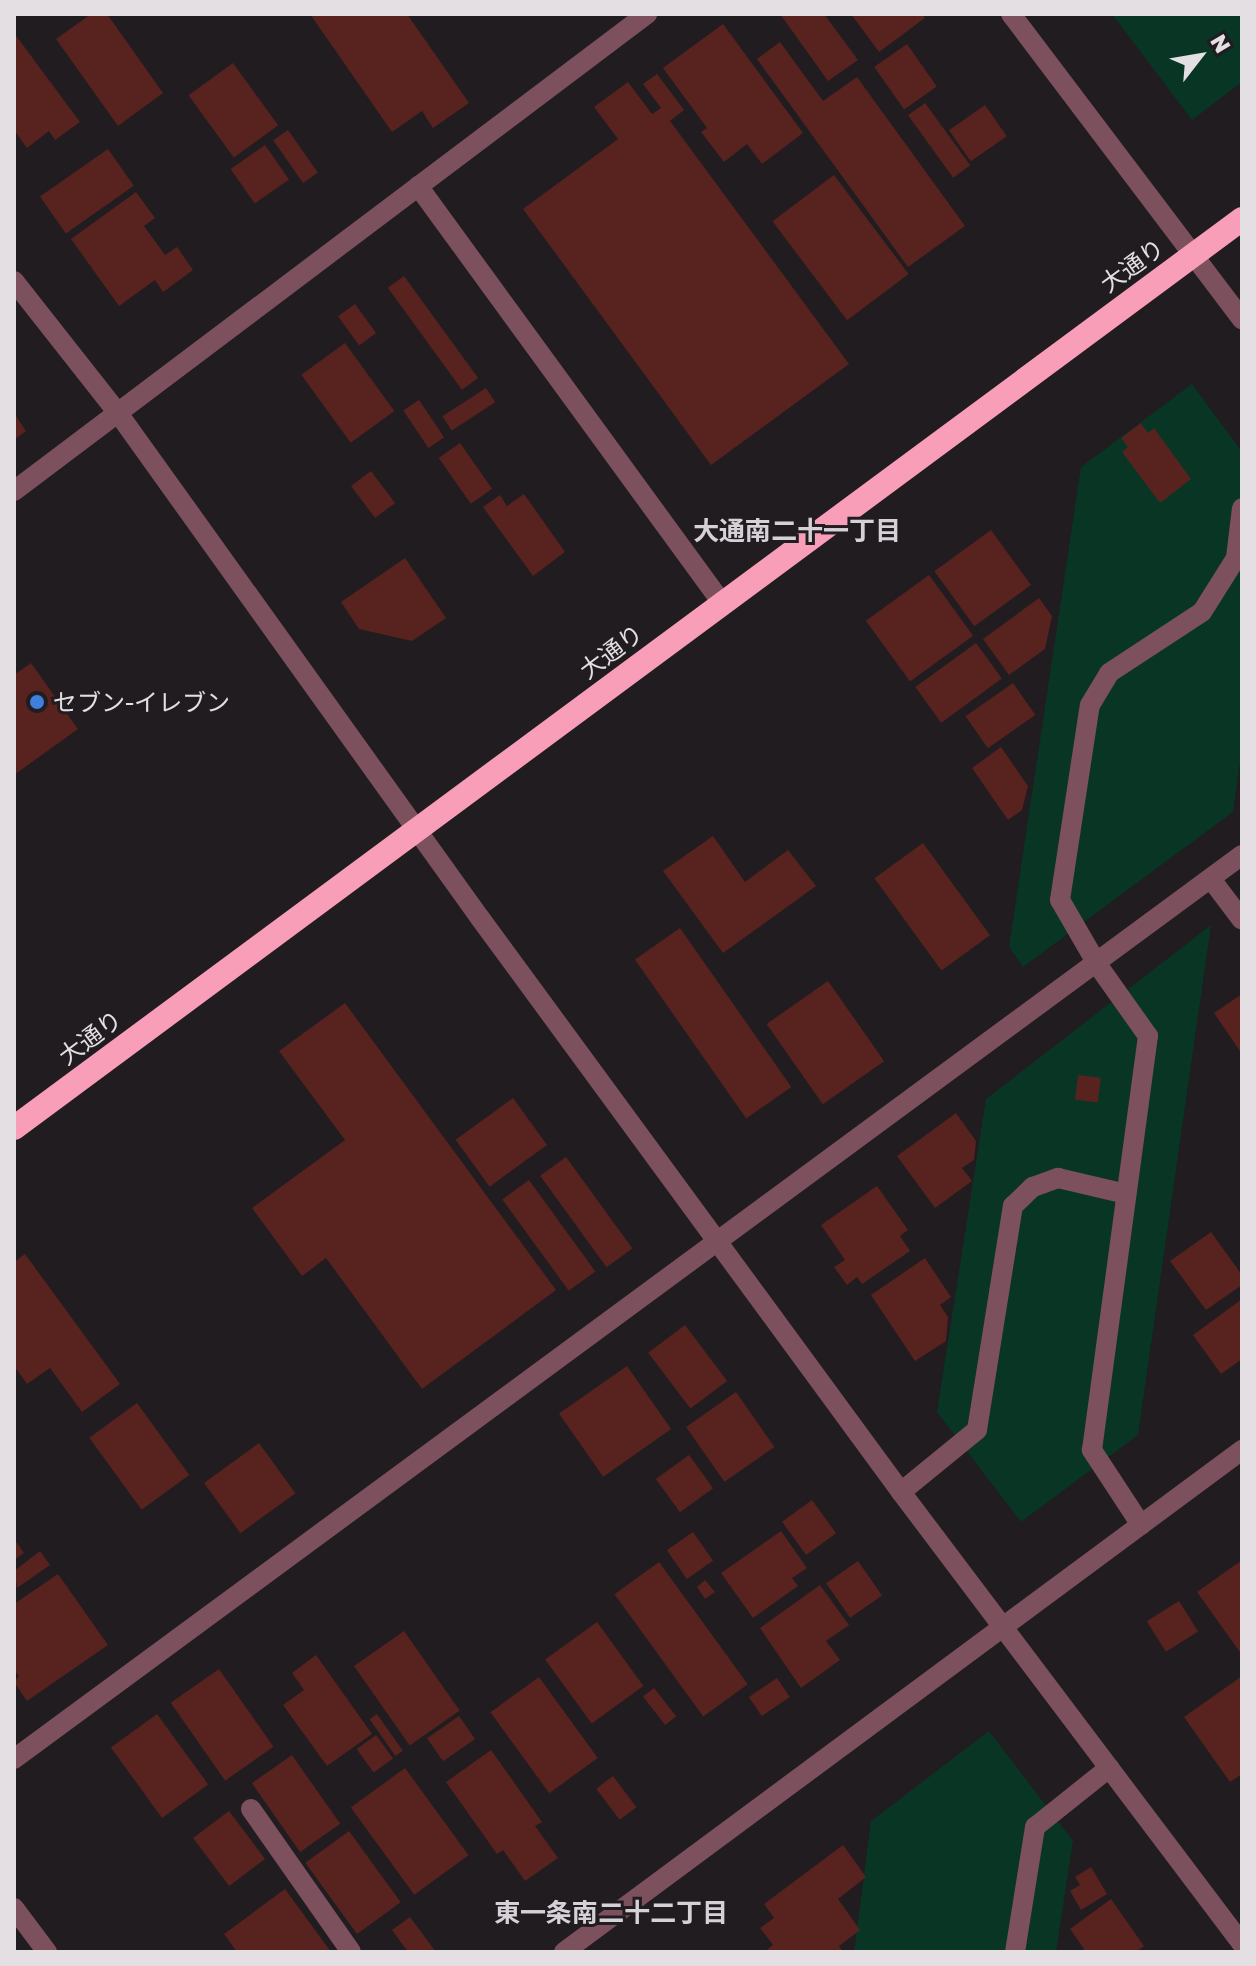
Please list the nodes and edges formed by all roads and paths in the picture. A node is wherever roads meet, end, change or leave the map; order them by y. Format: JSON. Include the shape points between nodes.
{"nodes":[{"id":1,"x":647,"y":14,"type":"edge"},
{"id":2,"x":1011,"y":14,"type":"edge"},
{"id":3,"x":418,"y":186,"type":"junction"},
{"id":4,"x":1242,"y":219,"type":"edge"},
{"id":5,"x":1193,"y":256,"type":"junction"},
{"id":6,"x":14,"y":281,"type":"edge"},
{"id":7,"x":1242,"y":319,"type":"edge"},
{"id":8,"x":118,"y":413,"type":"junction"},
{"id":9,"x":14,"y":491,"type":"edge"},
{"id":10,"x":1242,"y":508,"type":"edge"},
{"id":11,"x":722,"y":603,"type":"junction"},
{"id":12,"x":417,"y":830,"type":"junction"},
{"id":13,"x":1242,"y":855,"type":"edge"},
{"id":14,"x":1211,"y":879,"type":"junction"},
{"id":15,"x":1242,"y":920,"type":"edge"},
{"id":16,"x":1097,"y":964,"type":"junction"},
{"id":17,"x":14,"y":1128,"type":"edge"},
{"id":18,"x":1126,"y":1194,"type":"junction"},
{"id":19,"x":717,"y":1242,"type":"junction"},
{"id":20,"x":1242,"y":1450,"type":"edge"},
{"id":21,"x":901,"y":1492,"type":"junction"},
{"id":22,"x":1141,"y":1525,"type":"junction"},
{"id":23,"x":1002,"y":1626,"type":"junction"},
{"id":24,"x":14,"y":1759,"type":"edge"},
{"id":25,"x":1109,"y":1768,"type":"junction"},
{"id":26,"x":251,"y":1809,"type":"dead end"},
{"id":27,"x":14,"y":1908,"type":"edge"},
{"id":28,"x":1242,"y":1944,"type":"edge"},
{"id":29,"x":47,"y":1952,"type":"edge"},
{"id":30,"x":351,"y":1952,"type":"edge"},
{"id":31,"x":564,"y":1952,"type":"edge"},
{"id":32,"x":1015,"y":1952,"type":"edge"}],
"edges":[{"from":1,"to":3,"type":"street"},
{"from":2,"to":5,"type":"street"},
{"from":3,"to":8,"type":"street"},
{"from":3,"to":11,"type":"street"},
{"from":4,"to":5,"type":"highway","name":"大通り"},
{"from":5,"to":7,"type":"street"},
{"from":5,"to":11,"type":"highway","name":"大通り"},
{"from":6,"to":8,"type":"street"},
{"from":8,"to":9,"type":"street"},
{"from":8,"to":12,"type":"street"},
{"from":10,"to":16,"type":"street","via":[[1236,558],[1202,612],[1109,673],[1090,705],[1060,900]]},
{"from":11,"to":12,"type":"highway","name":"大通り"},
{"from":12,"to":17,"type":"highway","name":"大通り"},
{"from":12,"to":19,"type":"street"},
{"from":13,"to":14,"type":"street"},
{"from":14,"to":15,"type":"street"},
{"from":14,"to":16,"type":"street"},
{"from":16,"to":18,"type":"street","via":[[1148,1036]]},
{"from":16,"to":19,"type":"street"},
{"from":18,"to":21,"type":"street","via":[[1058,1178],[1033,1187],[1013,1206],[977,1430]]},
{"from":18,"to":22,"type":"street","via":[[1092,1450]]},
{"from":19,"to":21,"type":"street"},
{"from":19,"to":24,"type":"street"},
{"from":20,"to":22,"type":"street"},
{"from":21,"to":23,"type":"street"},
{"from":22,"to":23,"type":"street"},
{"from":23,"to":25,"type":"street"},
{"from":23,"to":31,"type":"street"},
{"from":25,"to":28,"type":"street"},
{"from":25,"to":32,"type":"street","via":[[1035,1827]]},
{"from":26,"to":30,"type":"street"},
{"from":27,"to":29,"type":"street"}]}
